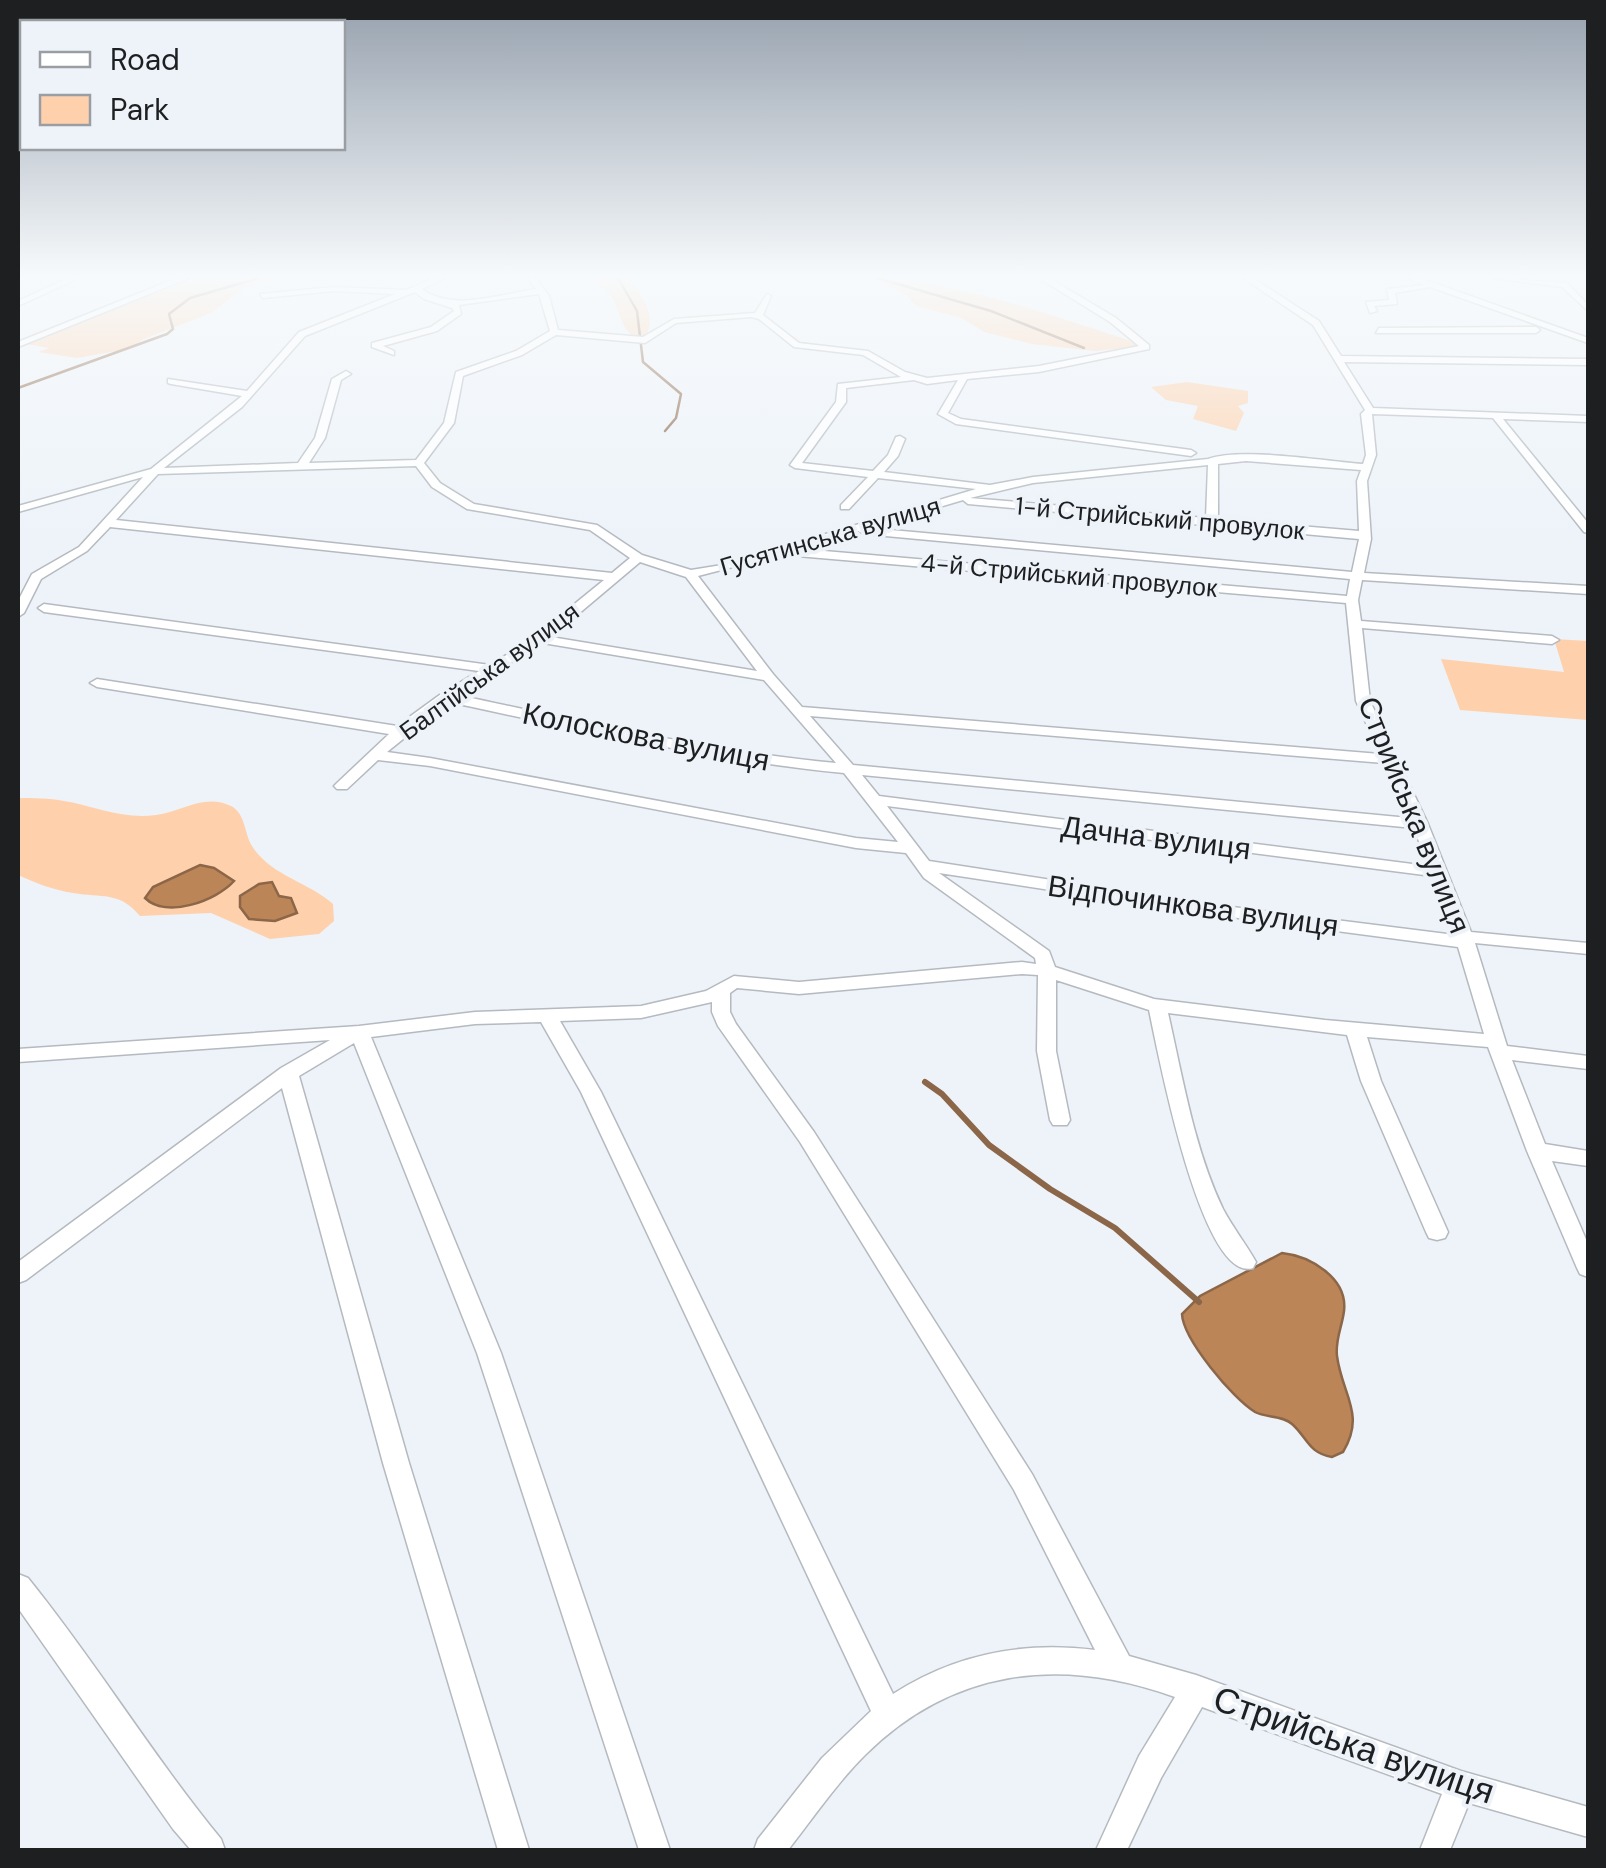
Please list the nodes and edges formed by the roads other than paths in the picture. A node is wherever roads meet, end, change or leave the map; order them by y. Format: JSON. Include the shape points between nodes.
{"nodes":[{"id":1,"x":276,"y":365,"type":"edge"},
{"id":2,"x":484,"y":365,"type":"edge"},
{"id":3,"x":888,"y":365,"type":"edge"},
{"id":4,"x":1049,"y":365,"type":"edge"},
{"id":5,"x":1344,"y":365,"type":"edge"},
{"id":6,"x":346,"y":374,"type":"dead end"},
{"id":7,"x":912,"y":378,"type":"junction"},
{"id":8,"x":962,"y":380,"type":"junction"},
{"id":9,"x":171,"y":381,"type":"dead end"},
{"id":10,"x":249,"y":394,"type":"junction"},
{"id":11,"x":1370,"y":411,"type":"junction"},
{"id":12,"x":1496,"y":416,"type":"junction"},
{"id":13,"x":1588,"y":419,"type":"edge"},
{"id":14,"x":900,"y":440,"type":"dead end"},
{"id":15,"x":1246,"y":458,"type":"junction"},
{"id":16,"x":1213,"y":460,"type":"junction"},
{"id":17,"x":419,"y":463,"type":"junction"},
{"id":18,"x":302,"y":466,"type":"junction"},
{"id":19,"x":1368,"y":467,"type":"junction"},
{"id":20,"x":154,"y":471,"type":"junction"},
{"id":21,"x":877,"y":473,"type":"junction"},
{"id":22,"x":991,"y":488,"type":"junction"},
{"id":23,"x":57,"y":495,"type":"junction"},
{"id":24,"x":18,"y":500,"type":"edge"},
{"id":25,"x":955,"y":500,"type":"junction"},
{"id":26,"x":844,"y":507,"type":"dead end"},
{"id":27,"x":18,"y":509,"type":"edge"},
{"id":28,"x":1212,"y":522,"type":"junction"},
{"id":29,"x":109,"y":523,"type":"junction"},
{"id":30,"x":854,"y":530,"type":"junction"},
{"id":31,"x":1588,"y":530,"type":"edge"},
{"id":32,"x":1366,"y":536,"type":"junction"},
{"id":33,"x":787,"y":551,"type":"junction"},
{"id":34,"x":638,"y":558,"type":"junction"},
{"id":35,"x":690,"y":574,"type":"junction"},
{"id":36,"x":1358,"y":576,"type":"junction"},
{"id":37,"x":613,"y":577,"type":"junction"},
{"id":38,"x":1588,"y":590,"type":"edge"},
{"id":39,"x":1352,"y":600,"type":"junction"},
{"id":40,"x":44,"y":608,"type":"dead end"},
{"id":41,"x":18,"y":613,"type":"edge"},
{"id":42,"x":1356,"y":624,"type":"junction"},
{"id":43,"x":540,"y":640,"type":"junction"},
{"id":44,"x":1552,"y":640,"type":"dead end"},
{"id":45,"x":492,"y":669,"type":"junction"},
{"id":46,"x":768,"y":677,"type":"junction"},
{"id":47,"x":97,"y":684,"type":"dead end"},
{"id":48,"x":446,"y":696,"type":"junction"},
{"id":49,"x":798,"y":711,"type":"junction"},
{"id":50,"x":400,"y":731,"type":"junction"},
{"id":51,"x":377,"y":756,"type":"junction"},
{"id":52,"x":1390,"y":760,"type":"junction"},
{"id":53,"x":847,"y":767,"type":"junction"},
{"id":54,"x":342,"y":786,"type":"dead end"},
{"id":55,"x":874,"y":800,"type":"junction"},
{"id":56,"x":1420,"y":824,"type":"junction"},
{"id":57,"x":907,"y":848,"type":"junction"},
{"id":58,"x":922,"y":865,"type":"junction"},
{"id":59,"x":1439,"y":872,"type":"junction"},
{"id":60,"x":1465,"y":939,"type":"junction"},
{"id":61,"x":1588,"y":948,"type":"edge"},
{"id":62,"x":1049,"y":968,"type":"junction"},
{"id":63,"x":721,"y":992,"type":"junction"},
{"id":64,"x":1157,"y":1005,"type":"junction"},
{"id":65,"x":547,"y":1015,"type":"junction"},
{"id":66,"x":359,"y":1032,"type":"junction"},
{"id":67,"x":1356,"y":1032,"type":"junction"},
{"id":68,"x":1498,"y":1047,"type":"junction"},
{"id":69,"x":18,"y":1055,"type":"edge"},
{"id":70,"x":1588,"y":1062,"type":"edge"},
{"id":71,"x":288,"y":1073,"type":"junction"},
{"id":72,"x":1060,"y":1120,"type":"dead end"},
{"id":73,"x":1537,"y":1152,"type":"junction"},
{"id":74,"x":1588,"y":1158,"type":"edge"},
{"id":75,"x":1437,"y":1232,"type":"dead end"},
{"id":76,"x":1245,"y":1262,"type":"dead end"},
{"id":77,"x":1588,"y":1268,"type":"edge"},
{"id":78,"x":18,"y":1274,"type":"edge"},
{"id":79,"x":18,"y":1587,"type":"edge"},
{"id":80,"x":1119,"y":1666,"type":"junction"},
{"id":81,"x":1196,"y":1689,"type":"junction"},
{"id":82,"x":888,"y":1715,"type":"junction"},
{"id":83,"x":1461,"y":1786,"type":"junction"},
{"id":84,"x":1588,"y":1822,"type":"edge"},
{"id":85,"x":210,"y":1850,"type":"edge"},
{"id":86,"x":514,"y":1850,"type":"edge"},
{"id":87,"x":655,"y":1850,"type":"edge"},
{"id":88,"x":769,"y":1850,"type":"edge"},
{"id":89,"x":1111,"y":1850,"type":"edge"},
{"id":90,"x":1435,"y":1850,"type":"edge"}],
"edges":[{"from":1,"to":10,"type":"street"},
{"from":2,"to":17,"type":"street","via":[[459,374],[449,423]]},
{"from":3,"to":7,"type":"street"},
{"from":4,"to":8,"type":"street"},
{"from":5,"to":11,"type":"street","name":"Стрийська вулиця"},
{"from":6,"to":18,"type":"street","via":[[337,379],[320,438]]},
{"from":7,"to":8,"type":"street"},
{"from":7,"to":21,"type":"street","name":"Гусятинська вулиця","via":[[841,386],[841,402],[794,462]]},
{"from":8,"to":15,"type":"street","via":[[943,414],[959,422]]},
{"from":9,"to":10,"type":"street"},
{"from":10,"to":20,"type":"street"},
{"from":11,"to":12,"type":"street"},
{"from":11,"to":19,"type":"street","name":"Стрийська вулиця"},
{"from":12,"to":13,"type":"street"},
{"from":12,"to":31,"type":"street"},
{"from":14,"to":21,"type":"street"},
{"from":15,"to":16,"type":"street"},
{"from":15,"to":19,"type":"street"},
{"from":16,"to":22,"type":"street"},
{"from":16,"to":28,"type":"street"},
{"from":17,"to":18,"type":"street"},
{"from":17,"to":34,"type":"street","name":"Гусятинська вулиця","via":[[436,485],[470,507],[578,522]]},
{"from":18,"to":20,"type":"street"},
{"from":19,"to":32,"type":"street","name":"Стрийська вулиця","via":[[1362,480]]},
{"from":20,"to":23,"type":"street"},
{"from":20,"to":29,"type":"street"},
{"from":21,"to":22,"type":"street","name":"Гусятинська вулиця"},
{"from":21,"to":26,"type":"street"},
{"from":22,"to":25,"type":"street","name":"Гусятинська вулиця"},
{"from":23,"to":24,"type":"street"},
{"from":23,"to":27,"type":"street"},
{"from":25,"to":28,"type":"street","name":"1-й Стрийський провулок"},
{"from":25,"to":30,"type":"street","name":"Гусятинська вулиця"},
{"from":28,"to":32,"type":"street","name":"1-й Стрийський провулок"},
{"from":29,"to":37,"type":"street"},
{"from":29,"to":41,"type":"street","via":[[83,549],[36,577]]},
{"from":30,"to":33,"type":"street","name":"Гусятинська вулиця"},
{"from":30,"to":36,"type":"street"},
{"from":32,"to":36,"type":"street","name":"Стрийська вулиця"},
{"from":33,"to":35,"type":"street","name":"Гусятинська вулиця"},
{"from":33,"to":39,"type":"street","name":"4-й Стрийський провулок"},
{"from":34,"to":35,"type":"street","name":"Гусятинська вулиця"},
{"from":34,"to":37,"type":"street","name":"Балтійська вулиця"},
{"from":35,"to":46,"type":"street"},
{"from":36,"to":38,"type":"street"},
{"from":36,"to":39,"type":"street","name":"Стрийська вулиця"},
{"from":37,"to":43,"type":"street","name":"Балтійська вулиця"},
{"from":39,"to":42,"type":"street","name":"Стрийська вулиця"},
{"from":40,"to":45,"type":"street"},
{"from":42,"to":44,"type":"street"},
{"from":42,"to":52,"type":"street","name":"Стрийська вулиця","via":[[1363,701]]},
{"from":43,"to":45,"type":"street","name":"Балтійська вулиця"},
{"from":43,"to":46,"type":"street"},
{"from":45,"to":48,"type":"street","name":"Балтійська вулиця"},
{"from":46,"to":49,"type":"street"},
{"from":47,"to":50,"type":"street"},
{"from":48,"to":50,"type":"street","name":"Балтійська вулиця"},
{"from":48,"to":53,"type":"street","name":"Колоскова вулиця","via":[[715,751]]},
{"from":49,"to":52,"type":"street"},
{"from":49,"to":53,"type":"street"},
{"from":50,"to":51,"type":"street","name":"Балтійська вулиця"},
{"from":51,"to":54,"type":"street","name":"Балтійська вулиця"},
{"from":51,"to":57,"type":"street"},
{"from":52,"to":56,"type":"street","name":"Стрийська вулиця"},
{"from":53,"to":55,"type":"street"},
{"from":53,"to":56,"type":"street","name":"Колоскова вулиця"},
{"from":55,"to":57,"type":"street"},
{"from":55,"to":59,"type":"street","name":"Дачна вулиця"},
{"from":56,"to":59,"type":"street","name":"Стрийська вулиця"},
{"from":57,"to":58,"type":"street"},
{"from":58,"to":60,"type":"street","name":"Відпочинкова вулиця"},
{"from":58,"to":62,"type":"street","via":[[1032,946]]},
{"from":59,"to":60,"type":"street","name":"Стрийська вулиця"},
{"from":60,"to":61,"type":"street","name":"Відпочинкова вулиця"},
{"from":60,"to":68,"type":"street","name":"Стрийська вулиця"},
{"from":62,"to":63,"type":"street","via":[[800,988],[734,982]]},
{"from":62,"to":64,"type":"street"},
{"from":62,"to":72,"type":"street","via":[[1046,1042]]},
{"from":63,"to":65,"type":"street","via":[[649,1011]]},
{"from":63,"to":80,"type":"street","via":[[727,1026],[806,1137],[1023,1482]]},
{"from":64,"to":67,"type":"street"},
{"from":64,"to":76,"type":"street","via":[[1208,1201]]},
{"from":65,"to":66,"type":"street"},
{"from":65,"to":82,"type":"street"},
{"from":66,"to":69,"type":"street"},
{"from":66,"to":71,"type":"street"},
{"from":66,"to":87,"type":"street","via":[[488,1353]]},
{"from":67,"to":68,"type":"street"},
{"from":67,"to":75,"type":"street"},
{"from":68,"to":70,"type":"street"},
{"from":68,"to":73,"type":"street","name":"Стрийська вулиця"},
{"from":71,"to":78,"type":"street"},
{"from":71,"to":86,"type":"street","via":[[362,1348]]},
{"from":73,"to":74,"type":"street"},
{"from":73,"to":77,"type":"street","name":"Стрийська вулиця"},
{"from":79,"to":85,"type":"street"},
{"from":80,"to":81,"type":"street","name":"Стрийська вулиця"},
{"from":80,"to":82,"type":"street","name":"Стрийська вулиця","via":[[1059,1658],[997,1665],[934,1686]]},
{"from":81,"to":83,"type":"street","name":"Стрийська вулиця"},
{"from":81,"to":89,"type":"street"},
{"from":82,"to":88,"type":"street","name":"Стрийська вулиця","via":[[843,1756]]},
{"from":83,"to":84,"type":"street","name":"Стрийська вулиця"},
{"from":83,"to":90,"type":"street"}]}
